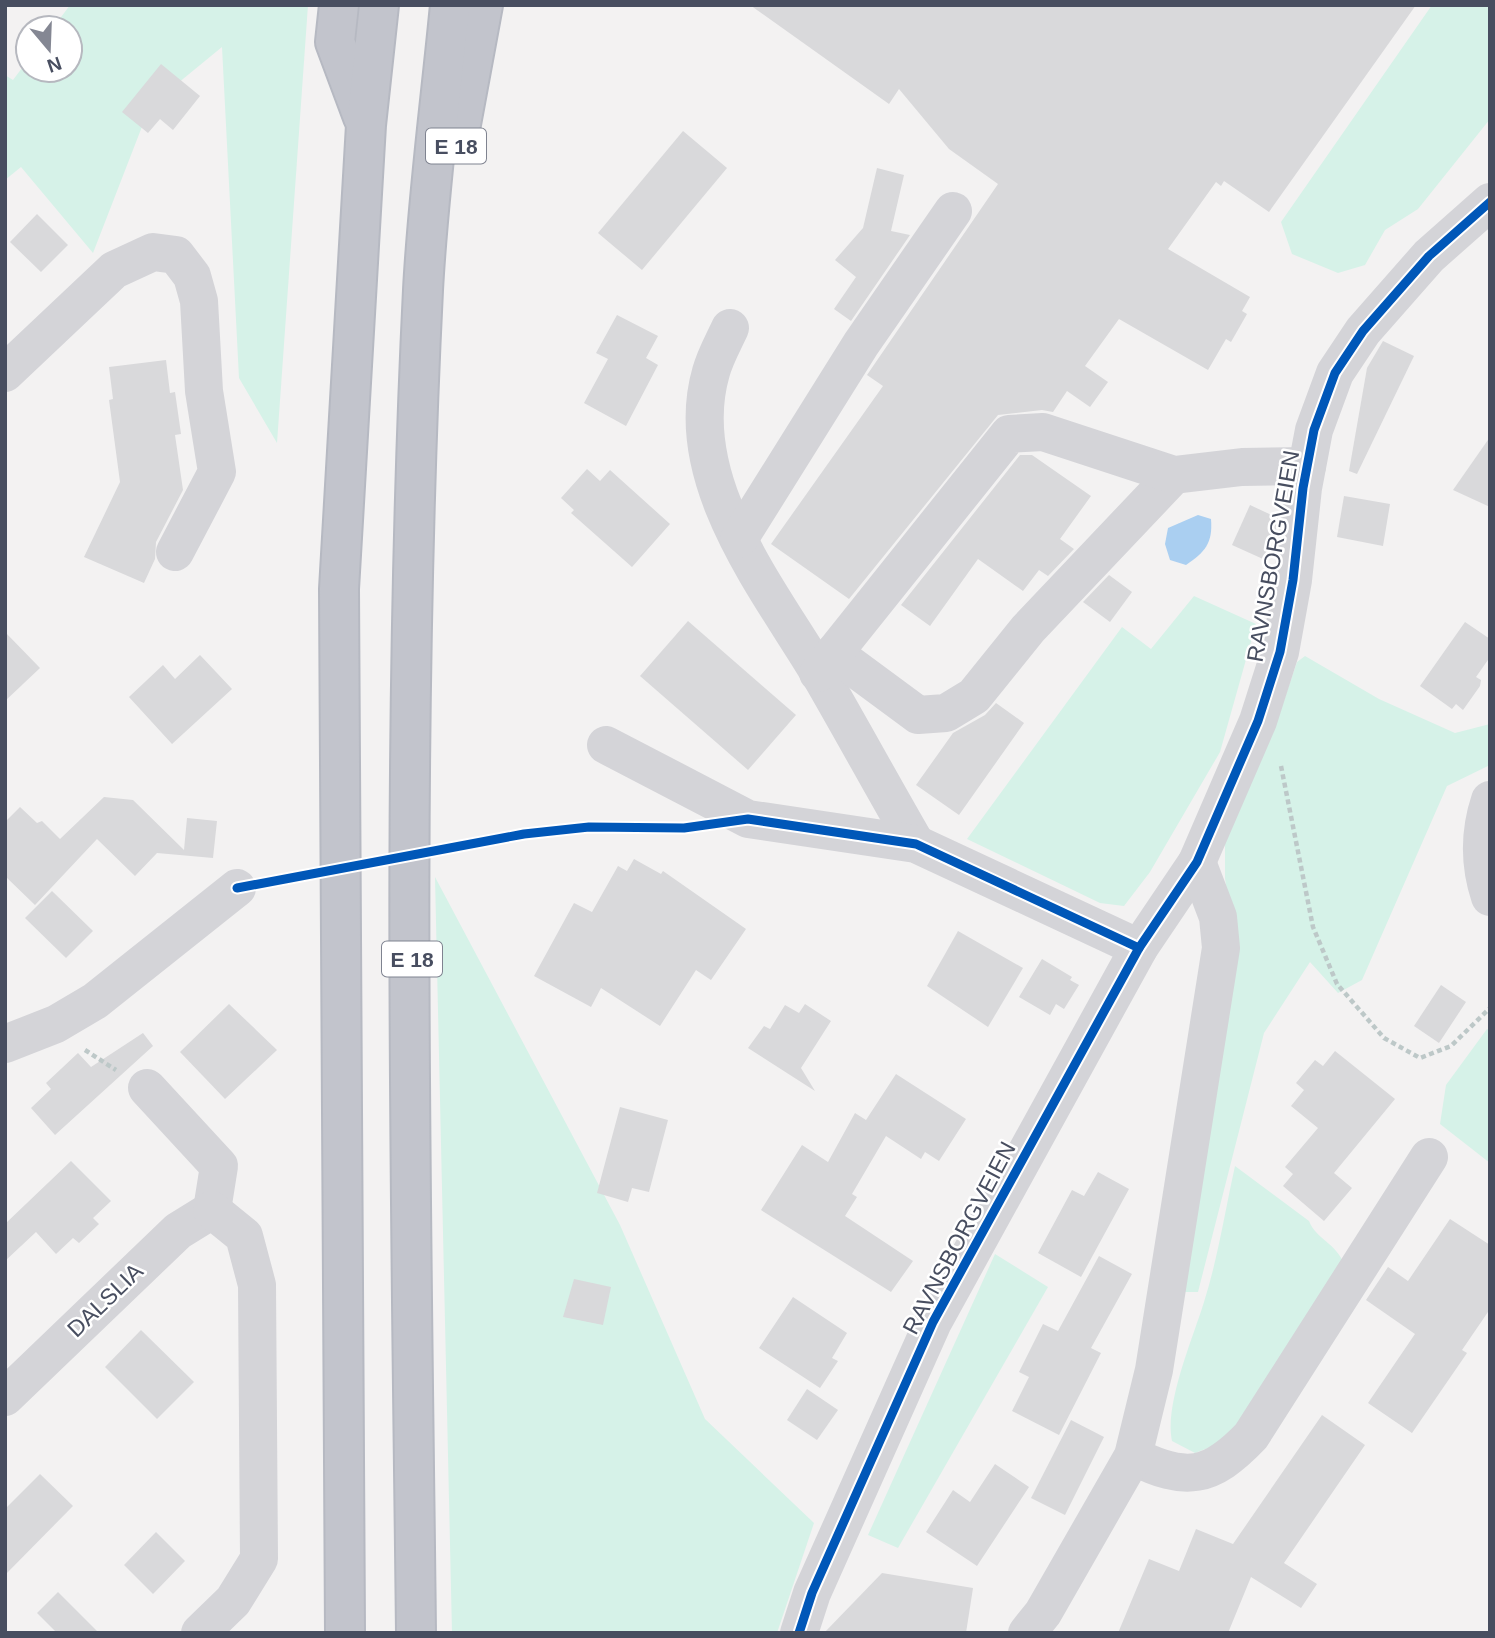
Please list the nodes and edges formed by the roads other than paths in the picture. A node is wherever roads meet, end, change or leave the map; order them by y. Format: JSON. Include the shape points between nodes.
{"nodes":[{"id":1,"x":339,"y":5,"type":"edge"},
{"id":2,"x":379,"y":5,"type":"edge"},
{"id":3,"x":450,"y":5,"type":"edge"},
{"id":4,"x":483,"y":5,"type":"edge"},
{"id":5,"x":366,"y":125,"type":"junction"},
{"id":6,"x":1490,"y":202,"type":"edge"},
{"id":7,"x":953,"y":211,"type":"dead end"},
{"id":8,"x":424,"y":286,"type":"junction"},
{"id":9,"x":730,"y":328,"type":"dead end"},
{"id":10,"x":5,"y":373,"type":"edge"},
{"id":11,"x":1307,"y":466,"type":"junction"},
{"id":12,"x":1174,"y":475,"type":"junction"},
{"id":13,"x":739,"y":539,"type":"junction"},
{"id":14,"x":175,"y":552,"type":"dead end"},
{"id":15,"x":826,"y":663,"type":"junction"},
{"id":16,"x":606,"y":745,"type":"dead end"},
{"id":17,"x":1490,"y":800,"type":"edge"},
{"id":18,"x":916,"y":844,"type":"junction"},
{"id":19,"x":1197,"y":862,"type":"junction"},
{"id":20,"x":237,"y":888,"type":"dead end"},
{"id":21,"x":1490,"y":897,"type":"edge"},
{"id":22,"x":1139,"y":948,"type":"junction"},
{"id":23,"x":5,"y":1044,"type":"edge"},
{"id":24,"x":147,"y":1088,"type":"road end"},
{"id":25,"x":1429,"y":1157,"type":"dead end"},
{"id":26,"x":212,"y":1210,"type":"junction"},
{"id":27,"x":5,"y":1397,"type":"edge"},
{"id":28,"x":1133,"y":1456,"type":"junction"},
{"id":29,"x":200,"y":1633,"type":"edge"},
{"id":30,"x":345,"y":1633,"type":"edge"},
{"id":31,"x":416,"y":1633,"type":"edge"},
{"id":32,"x":799,"y":1633,"type":"edge"},
{"id":33,"x":1027,"y":1633,"type":"edge"}],
"edges":[{"from":1,"to":5,"type":"highway","via":[[335,42]]},
{"from":2,"to":5,"type":"highway"},
{"from":3,"to":8,"type":"highway","number":"E 18"},
{"from":4,"to":8,"type":"highway","number":"E 18"},
{"from":5,"to":30,"type":"highway","via":[[339,589]]},
{"from":6,"to":11,"type":"street","name":"RAVNSBORGVEIEN","via":[[1429,256],[1363,331],[1335,373],[1314,430]]},
{"from":7,"to":13,"type":"street","via":[[861,344]]},
{"from":8,"to":31,"type":"highway","number":"E 18","via":[[413,592]]},
{"from":9,"to":13,"type":"street","via":[[711,373],[706,410],[708,450],[720,497]]},
{"from":10,"to":14,"type":"street","via":[[114,270],[153,252],[176,255],[192,276],[199,301],[204,391],[217,472]]},
{"from":11,"to":12,"type":"street"},
{"from":11,"to":19,"type":"street","name":"RAVNSBORGVEIEN","via":[[1280,652],[1258,721]]},
{"from":12,"to":15,"type":"street","via":[[1028,629],[974,696],[946,713],[918,715]]},
{"from":12,"to":15,"type":"street","via":[[1043,432],[1009,434]]},
{"from":13,"to":15,"type":"street","via":[[766,590]]},
{"from":15,"to":18,"type":"street"},
{"from":16,"to":18,"type":"street","via":[[748,819]]},
{"from":17,"to":21,"type":"street","via":[[1480,845]]},
{"from":18,"to":22,"type":"street"},
{"from":19,"to":22,"type":"street","name":"RAVNSBORGVEIEN"},
{"from":19,"to":28,"type":"street","via":[[1218,917],[1221,947],[1154,1370]]},
{"from":20,"to":23,"type":"street","via":[[95,1001],[56,1024]]},
{"from":22,"to":32,"type":"street","name":"RAVNSBORGVEIEN","via":[[933,1322],[812,1593]]},
{"from":24,"to":26,"type":"street","via":[[219,1166]]},
{"from":25,"to":28,"type":"street","via":[[1251,1436],[1227,1462],[1205,1472],[1177,1472]]},
{"from":26,"to":27,"type":"street","name":"DALSLIA","via":[[178,1231]]},
{"from":26,"to":29,"type":"street","via":[[244,1236],[257,1285],[259,1559],[233,1601]]},
{"from":28,"to":33,"type":"street"}]}
